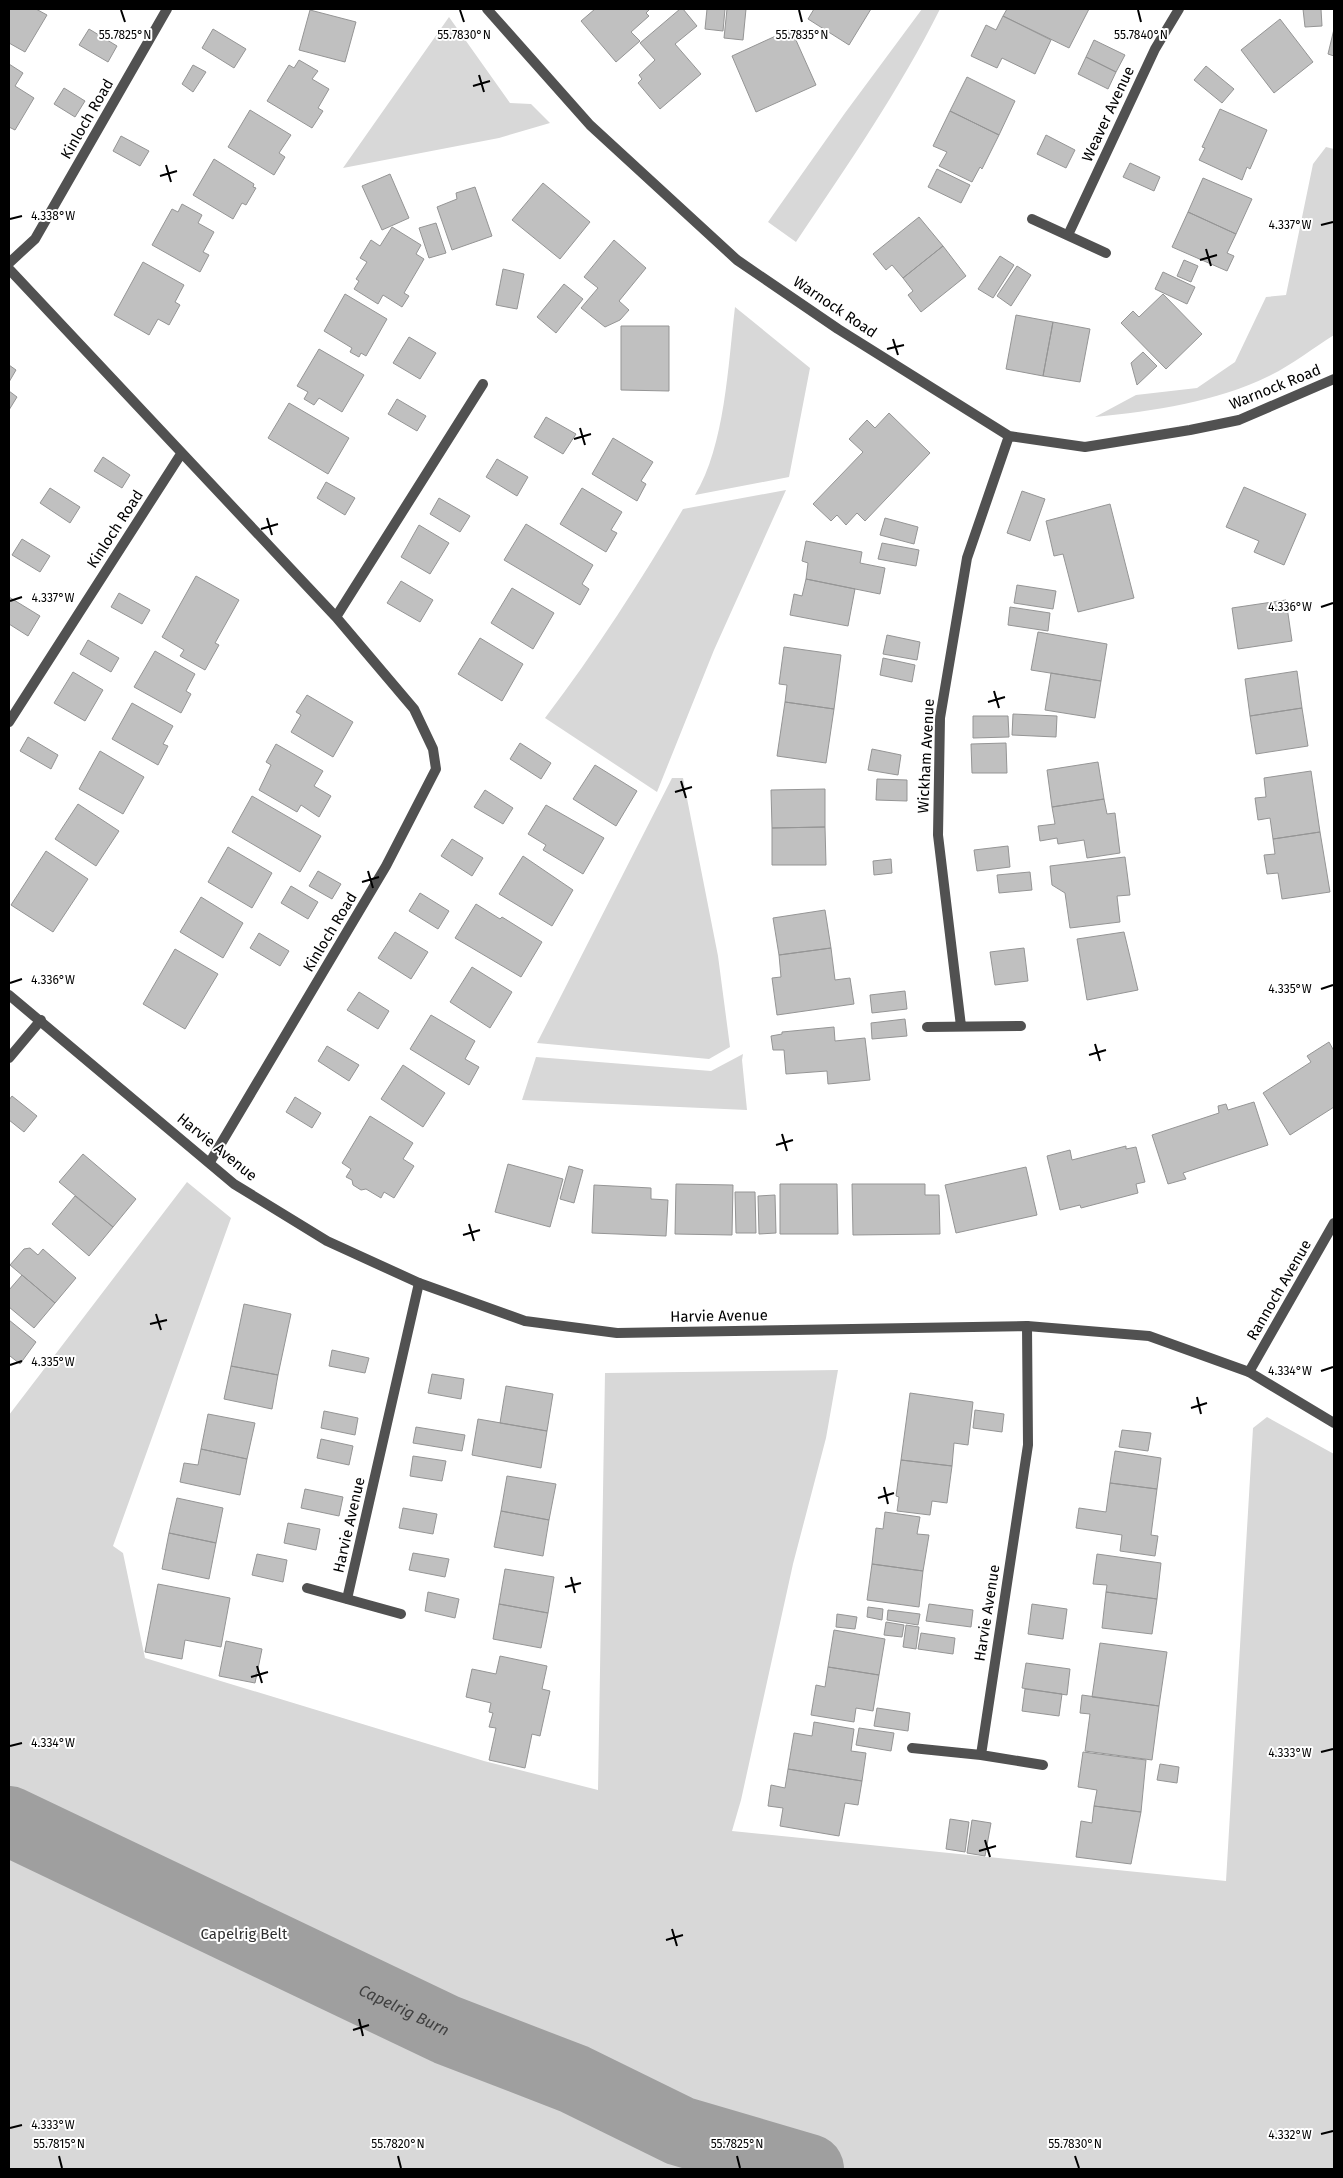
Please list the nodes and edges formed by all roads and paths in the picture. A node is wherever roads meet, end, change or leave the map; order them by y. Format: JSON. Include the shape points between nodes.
{"nodes":[{"id":1,"x":167,"y":9,"type":"edge"},
{"id":2,"x":487,"y":9,"type":"edge"},
{"id":3,"x":1179,"y":9,"type":"edge"},
{"id":4,"x":1032,"y":220,"type":"dead end"},
{"id":5,"x":1068,"y":235,"type":"junction"},
{"id":6,"x":1106,"y":253,"type":"dead end"},
{"id":7,"x":9,"y":263,"type":"edge"},
{"id":8,"x":9,"y":269,"type":"edge"},
{"id":9,"x":1334,"y":379,"type":"edge"},
{"id":10,"x":483,"y":384,"type":"dead end"},
{"id":11,"x":1009,"y":436,"type":"junction"},
{"id":12,"x":181,"y":454,"type":"junction"},
{"id":13,"x":336,"y":617,"type":"junction"},
{"id":14,"x":9,"y":722,"type":"edge"},
{"id":15,"x":9,"y":995,"type":"edge"},
{"id":16,"x":41,"y":1020,"type":"junction"},
{"id":17,"x":961,"y":1026,"type":"junction"},
{"id":18,"x":1020,"y":1026,"type":"dead end"},
{"id":19,"x":926,"y":1027,"type":"dead end"},
{"id":20,"x":9,"y":1058,"type":"edge"},
{"id":21,"x":210,"y":1162,"type":"junction"},
{"id":22,"x":1334,"y":1223,"type":"edge"},
{"id":23,"x":419,"y":1283,"type":"junction"},
{"id":24,"x":1027,"y":1326,"type":"junction"},
{"id":25,"x":1249,"y":1372,"type":"junction"},
{"id":26,"x":1334,"y":1423,"type":"edge"},
{"id":27,"x":307,"y":1588,"type":"dead end"},
{"id":28,"x":347,"y":1599,"type":"junction"},
{"id":29,"x":401,"y":1614,"type":"dead end"},
{"id":30,"x":912,"y":1748,"type":"dead end"},
{"id":31,"x":981,"y":1755,"type":"junction"},
{"id":32,"x":1043,"y":1765,"type":"dead end"}],
"edges":[{"from":1,"to":7,"type":"street","name":"Kinloch Road","via":[[35,239]]},
{"from":2,"to":11,"type":"street","name":"Warnock Road","via":[[590,124],[737,260],[846,334]]},
{"from":3,"to":5,"type":"street","name":"Weaver Avenue","via":[[1155,49]]},
{"from":4,"to":5,"type":"street"},
{"from":5,"to":6,"type":"street"},
{"from":8,"to":12,"type":"street","name":"Kinloch Road"},
{"from":9,"to":11,"type":"street","name":"Warnock Road","via":[[1239,420],[1190,430],[1085,447]]},
{"from":10,"to":13,"type":"street"},
{"from":11,"to":17,"type":"street","name":"Wickham Avenue","via":[[967,558],[940,718],[938,835]]},
{"from":12,"to":13,"type":"street","name":"Kinloch Road"},
{"from":12,"to":14,"type":"street","name":"Kinloch Road"},
{"from":13,"to":21,"type":"street","name":"Kinloch Road","via":[[414,709],[433,749],[436,769],[386,866]]},
{"from":15,"to":16,"type":"street","name":"Harvie Avenue"},
{"from":16,"to":20,"type":"street"},
{"from":16,"to":21,"type":"street","name":"Harvie Avenue"},
{"from":17,"to":18,"type":"street"},
{"from":17,"to":19,"type":"street"},
{"from":21,"to":23,"type":"street","name":"Harvie Avenue","via":[[234,1184],[327,1241]]},
{"from":22,"to":25,"type":"street","name":"Rannoch Avenue"},
{"from":23,"to":24,"type":"street","name":"Harvie Avenue","via":[[525,1321],[617,1334]]},
{"from":23,"to":28,"type":"street","name":"Harvie Avenue"},
{"from":24,"to":25,"type":"street","name":"Harvie Avenue","via":[[1149,1336]]},
{"from":24,"to":31,"type":"street","name":"Harvie Avenue","via":[[1028,1445]]},
{"from":25,"to":26,"type":"street","name":"Harvie Avenue"},
{"from":27,"to":28,"type":"street"},
{"from":28,"to":29,"type":"street"},
{"from":30,"to":31,"type":"street"},
{"from":31,"to":32,"type":"street"}]}
